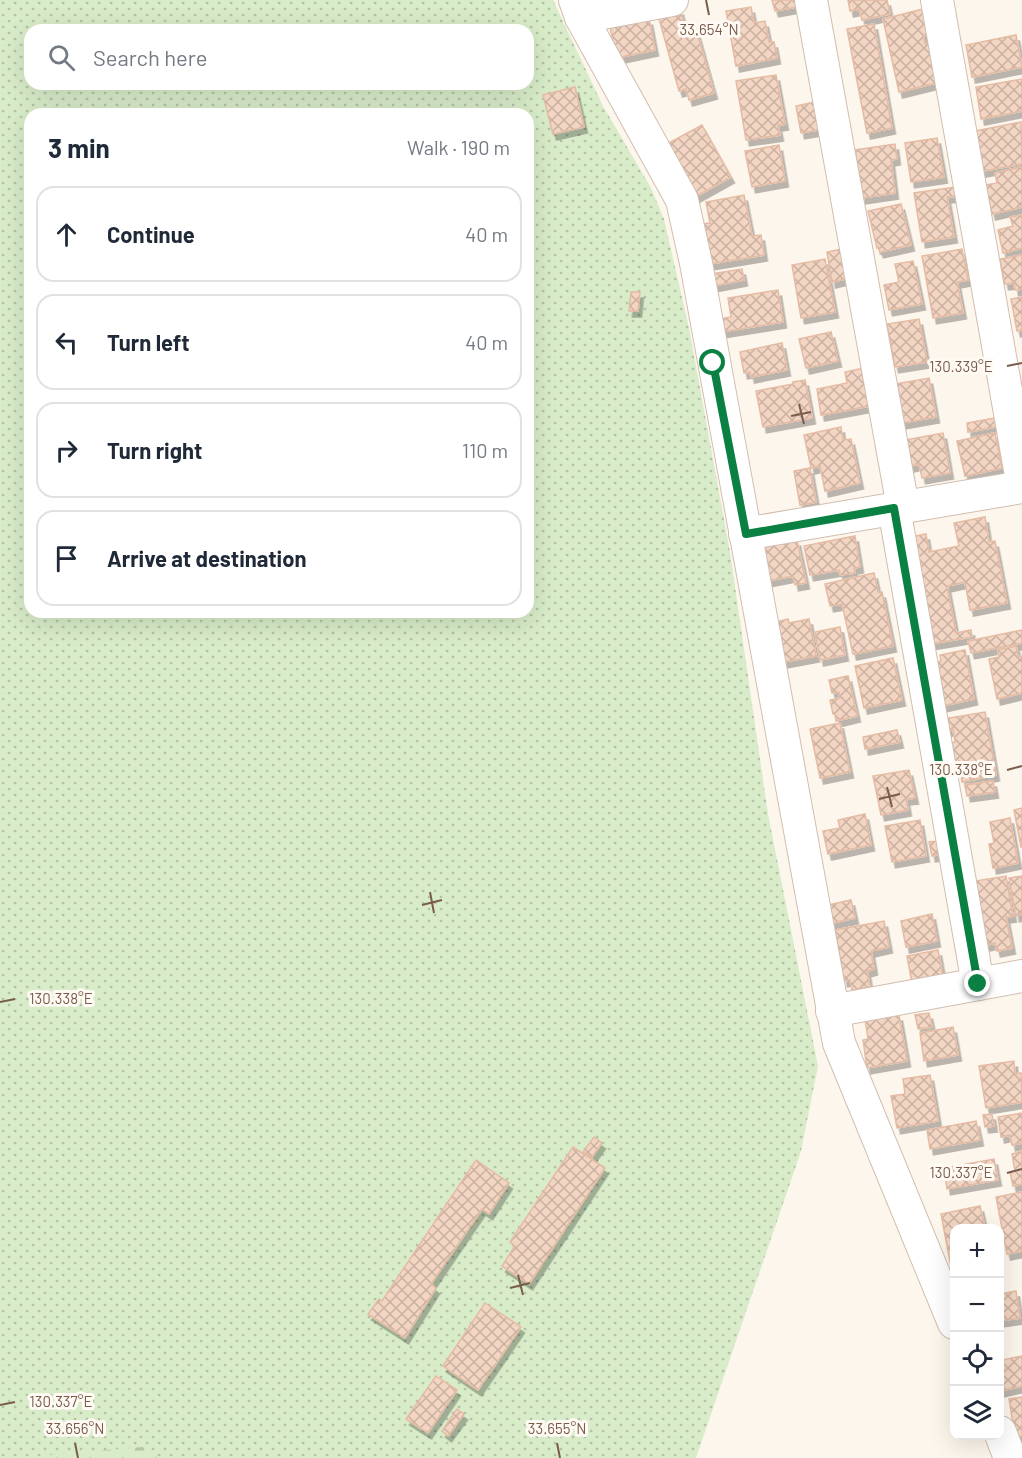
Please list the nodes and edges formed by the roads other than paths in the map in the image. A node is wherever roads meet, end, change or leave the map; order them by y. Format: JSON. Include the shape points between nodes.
{"nodes":[{"id":1,"x":672,"y":0,"type":"edge"},
{"id":2,"x":812,"y":0,"type":"edge"},
{"id":3,"x":936,"y":0,"type":"edge"},
{"id":4,"x":578,"y":8,"type":"edge"},
{"id":5,"x":1022,"y":482,"type":"edge"},
{"id":6,"x":1022,"y":487,"type":"edge"},
{"id":7,"x":899,"y":508,"type":"junction"},
{"id":8,"x":746,"y":534,"type":"junction"},
{"id":9,"x":1022,"y":976,"type":"edge"},
{"id":10,"x":978,"y":984,"type":"junction"},
{"id":11,"x":832,"y":1011,"type":"junction"},
{"id":12,"x":950,"y":1313,"type":"edge"},
{"id":13,"x":1002,"y":1440,"type":"edge"},
{"id":14,"x":1010,"y":1458,"type":"edge"}],
"edges":[{"from":1,"to":4,"type":"street"},
{"from":2,"to":7,"type":"street"},
{"from":3,"to":5,"type":"street"},
{"from":4,"to":8,"type":"street","via":[[682,200]]},
{"from":6,"to":7,"type":"street"},
{"from":7,"to":8,"type":"street"},
{"from":7,"to":10,"type":"street"},
{"from":8,"to":11,"type":"street"},
{"from":9,"to":10,"type":"street"},
{"from":10,"to":11,"type":"street"},
{"from":11,"to":12,"type":"street","via":[[839,1043]]},
{"from":13,"to":14,"type":"street"}]}
